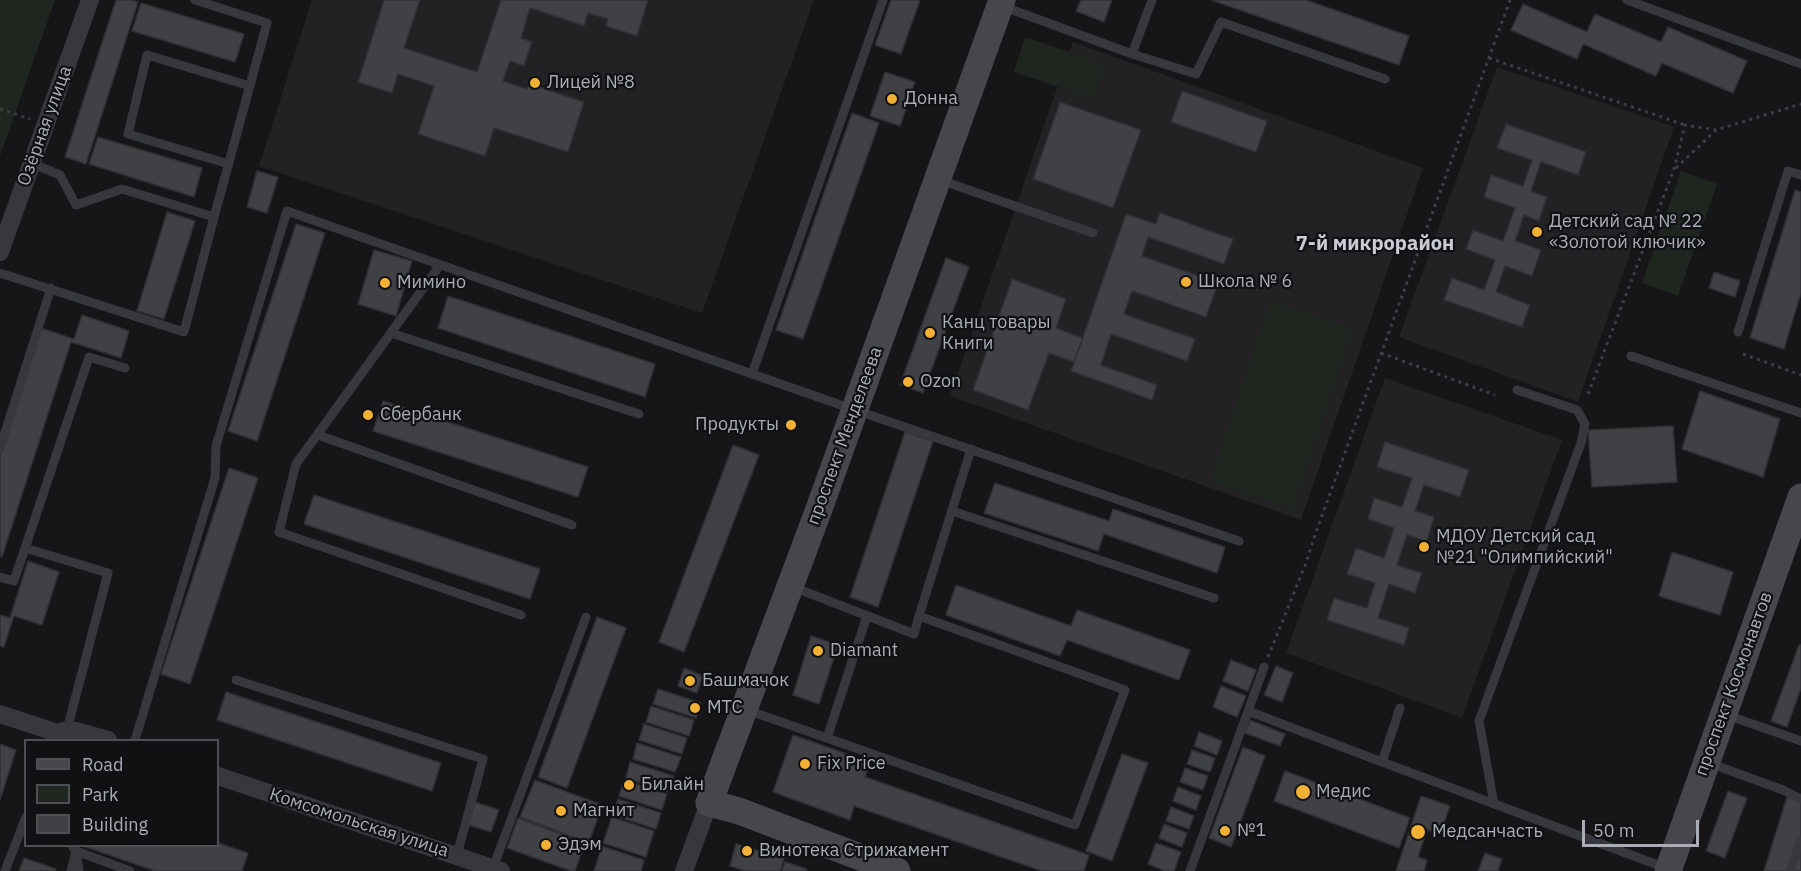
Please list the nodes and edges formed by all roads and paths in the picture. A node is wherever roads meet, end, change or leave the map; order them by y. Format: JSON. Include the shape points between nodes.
{"nodes":[{"id":1,"x":90,"y":0,"type":"edge"},
{"id":2,"x":195,"y":0,"type":"edge"},
{"id":3,"x":883,"y":0,"type":"edge"},
{"id":4,"x":1152,"y":0,"type":"edge"},
{"id":5,"x":1510,"y":0,"type":"edge"},
{"id":6,"x":1627,"y":0,"type":"edge"},
{"id":7,"x":1001,"y":3,"type":"edge"},
{"id":8,"x":1132,"y":54,"type":"junction"},
{"id":9,"x":1489,"y":58,"type":"junction"},
{"id":10,"x":1801,"y":64,"type":"edge"},
{"id":11,"x":1385,"y":79,"type":"dead end"},
{"id":12,"x":250,"y":86,"type":"junction"},
{"id":13,"x":1801,"y":104,"type":"edge"},
{"id":14,"x":0,"y":109,"type":"edge"},
{"id":15,"x":45,"y":124,"type":"junction"},
{"id":16,"x":1685,"y":126,"type":"junction"},
{"id":17,"x":1716,"y":130,"type":"junction"},
{"id":18,"x":31,"y":163,"type":"junction"},
{"id":19,"x":228,"y":164,"type":"junction"},
{"id":20,"x":1674,"y":169,"type":"junction"},
{"id":21,"x":1801,"y":176,"type":"edge"},
{"id":22,"x":938,"y":179,"type":"junction"},
{"id":23,"x":214,"y":217,"type":"junction"},
{"id":24,"x":1093,"y":233,"type":"dead end"},
{"id":25,"x":0,"y":252,"type":"edge"},
{"id":26,"x":440,"y":265,"type":"junction"},
{"id":27,"x":0,"y":273,"type":"edge"},
{"id":28,"x":51,"y":288,"type":"junction"},
{"id":29,"x":1738,"y":332,"type":"dead end"},
{"id":30,"x":391,"y":333,"type":"junction"},
{"id":31,"x":1382,"y":353,"type":"junction"},
{"id":32,"x":1743,"y":354,"type":"dead end"},
{"id":33,"x":1631,"y":356,"type":"dead end"},
{"id":34,"x":125,"y":368,"type":"dead end"},
{"id":35,"x":752,"y":374,"type":"junction"},
{"id":36,"x":1801,"y":375,"type":"edge"},
{"id":37,"x":1517,"y":390,"type":"dead end"},
{"id":38,"x":1588,"y":394,"type":"dead end"},
{"id":39,"x":1495,"y":395,"type":"dead end"},
{"id":40,"x":855,"y":410,"type":"junction"},
{"id":41,"x":1801,"y":413,"type":"edge"},
{"id":42,"x":639,"y":414,"type":"dead end"},
{"id":43,"x":318,"y":435,"type":"junction"},
{"id":44,"x":0,"y":448,"type":"edge"},
{"id":45,"x":971,"y":449,"type":"junction"},
{"id":46,"x":1801,"y":497,"type":"edge"},
{"id":47,"x":952,"y":512,"type":"junction"},
{"id":48,"x":572,"y":525,"type":"dead end"},
{"id":49,"x":1239,"y":541,"type":"dead end"},
{"id":50,"x":25,"y":548,"type":"junction"},
{"id":51,"x":0,"y":577,"type":"edge"},
{"id":52,"x":790,"y":586,"type":"junction"},
{"id":53,"x":1214,"y":598,"type":"dead end"},
{"id":54,"x":521,"y":615,"type":"dead end"},
{"id":55,"x":867,"y":616,"type":"junction"},
{"id":56,"x":919,"y":616,"type":"junction"},
{"id":57,"x":586,"y":617,"type":"dead end"},
{"id":58,"x":1264,"y":667,"type":"joint"},
{"id":59,"x":236,"y":680,"type":"dead end"},
{"id":60,"x":1400,"y":708,"type":"dead end"},
{"id":61,"x":745,"y":709,"type":"junction"},
{"id":62,"x":1248,"y":711,"type":"junction"},
{"id":63,"x":0,"y":714,"type":"edge"},
{"id":64,"x":1724,"y":714,"type":"junction"},
{"id":65,"x":60,"y":735,"type":"edge"},
{"id":66,"x":826,"y":738,"type":"junction"},
{"id":67,"x":102,"y":739,"type":"edge"},
{"id":68,"x":136,"y":739,"type":"edge"},
{"id":69,"x":1801,"y":741,"type":"edge"},
{"id":70,"x":1382,"y":762,"type":"junction"},
{"id":71,"x":1706,"y":763,"type":"junction"},
{"id":72,"x":219,"y":776,"type":"edge"},
{"id":73,"x":1801,"y":799,"type":"edge"},
{"id":74,"x":709,"y":803,"type":"junction"},
{"id":75,"x":1494,"y":804,"type":"junction"},
{"id":76,"x":24,"y":822,"type":"edge"},
{"id":77,"x":1801,"y":841,"type":"edge"},
{"id":78,"x":74,"y":848,"type":"edge"},
{"id":79,"x":457,"y":855,"type":"junction"},
{"id":80,"x":497,"y":870,"type":"edge"},
{"id":81,"x":1668,"y":870,"type":"edge"},
{"id":82,"x":5,"y":871,"type":"edge"},
{"id":83,"x":71,"y":871,"type":"edge"},
{"id":84,"x":79,"y":871,"type":"edge"},
{"id":85,"x":130,"y":871,"type":"edge"},
{"id":86,"x":684,"y":871,"type":"edge"},
{"id":87,"x":897,"y":871,"type":"edge"},
{"id":88,"x":1190,"y":871,"type":"edge"},
{"id":89,"x":1790,"y":871,"type":"edge"}],
"edges":[{"from":1,"to":15,"type":"street","name":"Озёрная улица"},
{"from":2,"to":12,"type":"lane","via":[[267,23]]},
{"from":3,"to":35,"type":"lane"},
{"from":4,"to":8,"type":"lane"},
{"from":5,"to":9,"type":"path"},
{"from":6,"to":10,"type":"lane"},
{"from":7,"to":8,"type":"lane"},
{"from":7,"to":22,"type":"street","name":"проспект Менделеева"},
{"from":8,"to":11,"type":"lane","via":[[1196,74],[1221,22]]},
{"from":9,"to":16,"type":"path"},
{"from":9,"to":31,"type":"path"},
{"from":12,"to":19,"type":"lane"},
{"from":12,"to":19,"type":"lane","via":[[147,55],[128,134]]},
{"from":13,"to":17,"type":"path"},
{"from":14,"to":15,"type":"path"},
{"from":15,"to":18,"type":"street","name":"Озёрная улица"},
{"from":16,"to":17,"type":"path"},
{"from":16,"to":20,"type":"path"},
{"from":17,"to":20,"type":"path"},
{"from":18,"to":23,"type":"lane","via":[[60,175],[76,206],[122,189]]},
{"from":18,"to":25,"type":"street","name":"Озёрная улица"},
{"from":19,"to":23,"type":"lane"},
{"from":20,"to":38,"type":"path"},
{"from":21,"to":29,"type":"lane","via":[[1788,171]]},
{"from":22,"to":24,"type":"lane"},
{"from":22,"to":40,"type":"street","name":"проспект Менделеева"},
{"from":23,"to":28,"type":"lane","via":[[184,332]]},
{"from":26,"to":30,"type":"lane"},
{"from":26,"to":35,"type":"lane"},
{"from":26,"to":68,"type":"lane","via":[[287,211],[216,446],[215,478]]},
{"from":27,"to":28,"type":"lane"},
{"from":28,"to":44,"type":"lane"},
{"from":30,"to":42,"type":"lane"},
{"from":30,"to":43,"type":"lane"},
{"from":31,"to":39,"type":"path"},
{"from":31,"to":58,"type":"path"},
{"from":32,"to":36,"type":"path"},
{"from":33,"to":41,"type":"lane"},
{"from":34,"to":50,"type":"lane","via":[[89,357]]},
{"from":35,"to":40,"type":"lane"},
{"from":37,"to":75,"type":"lane","via":[[1577,410],[1585,424],[1479,721]]},
{"from":40,"to":45,"type":"lane"},
{"from":40,"to":52,"type":"street","name":"проспект Менделеева"},
{"from":43,"to":48,"type":"lane"},
{"from":43,"to":54,"type":"lane","via":[[296,465],[279,532]]},
{"from":45,"to":47,"type":"lane"},
{"from":45,"to":49,"type":"lane"},
{"from":46,"to":64,"type":"street","name":"проспект Космонавтов"},
{"from":47,"to":53,"type":"lane"},
{"from":47,"to":56,"type":"lane"},
{"from":50,"to":51,"type":"lane","via":[[14,581]]},
{"from":50,"to":65,"type":"lane","via":[[108,573]]},
{"from":52,"to":55,"type":"lane"},
{"from":52,"to":61,"type":"street","name":"проспект Менделеева"},
{"from":55,"to":56,"type":"lane","via":[[914,634]]},
{"from":55,"to":66,"type":"lane"},
{"from":56,"to":66,"type":"lane","via":[[1125,690],[1075,825]]},
{"from":57,"to":80,"type":"lane"},
{"from":58,"to":62,"type":"lane"},
{"from":59,"to":79,"type":"lane","via":[[483,759]]},
{"from":60,"to":70,"type":"lane"},
{"from":61,"to":66,"type":"lane"},
{"from":61,"to":74,"type":"street","name":"проспект Менделеева"},
{"from":62,"to":70,"type":"lane"},
{"from":62,"to":88,"type":"lane"},
{"from":63,"to":65,"type":"street"},
{"from":64,"to":69,"type":"lane"},
{"from":64,"to":71,"type":"street","name":"проспект Космонавтов"},
{"from":65,"to":67,"type":"street","via":[[76,731]]},
{"from":70,"to":75,"type":"lane"},
{"from":71,"to":73,"type":"lane"},
{"from":71,"to":81,"type":"street","name":"проспект Космонавтов"},
{"from":72,"to":79,"type":"street","name":"Комсомольская улица"},
{"from":74,"to":86,"type":"street","name":"проспект Менделеева"},
{"from":74,"to":87,"type":"street"},
{"from":75,"to":81,"type":"lane"},
{"from":76,"to":82,"type":"lane"},
{"from":77,"to":89,"type":"lane"},
{"from":78,"to":83,"type":"lane"},
{"from":78,"to":84,"type":"lane"},
{"from":78,"to":85,"type":"lane"},
{"from":79,"to":80,"type":"street","name":"Комсомольская улица"}]}
